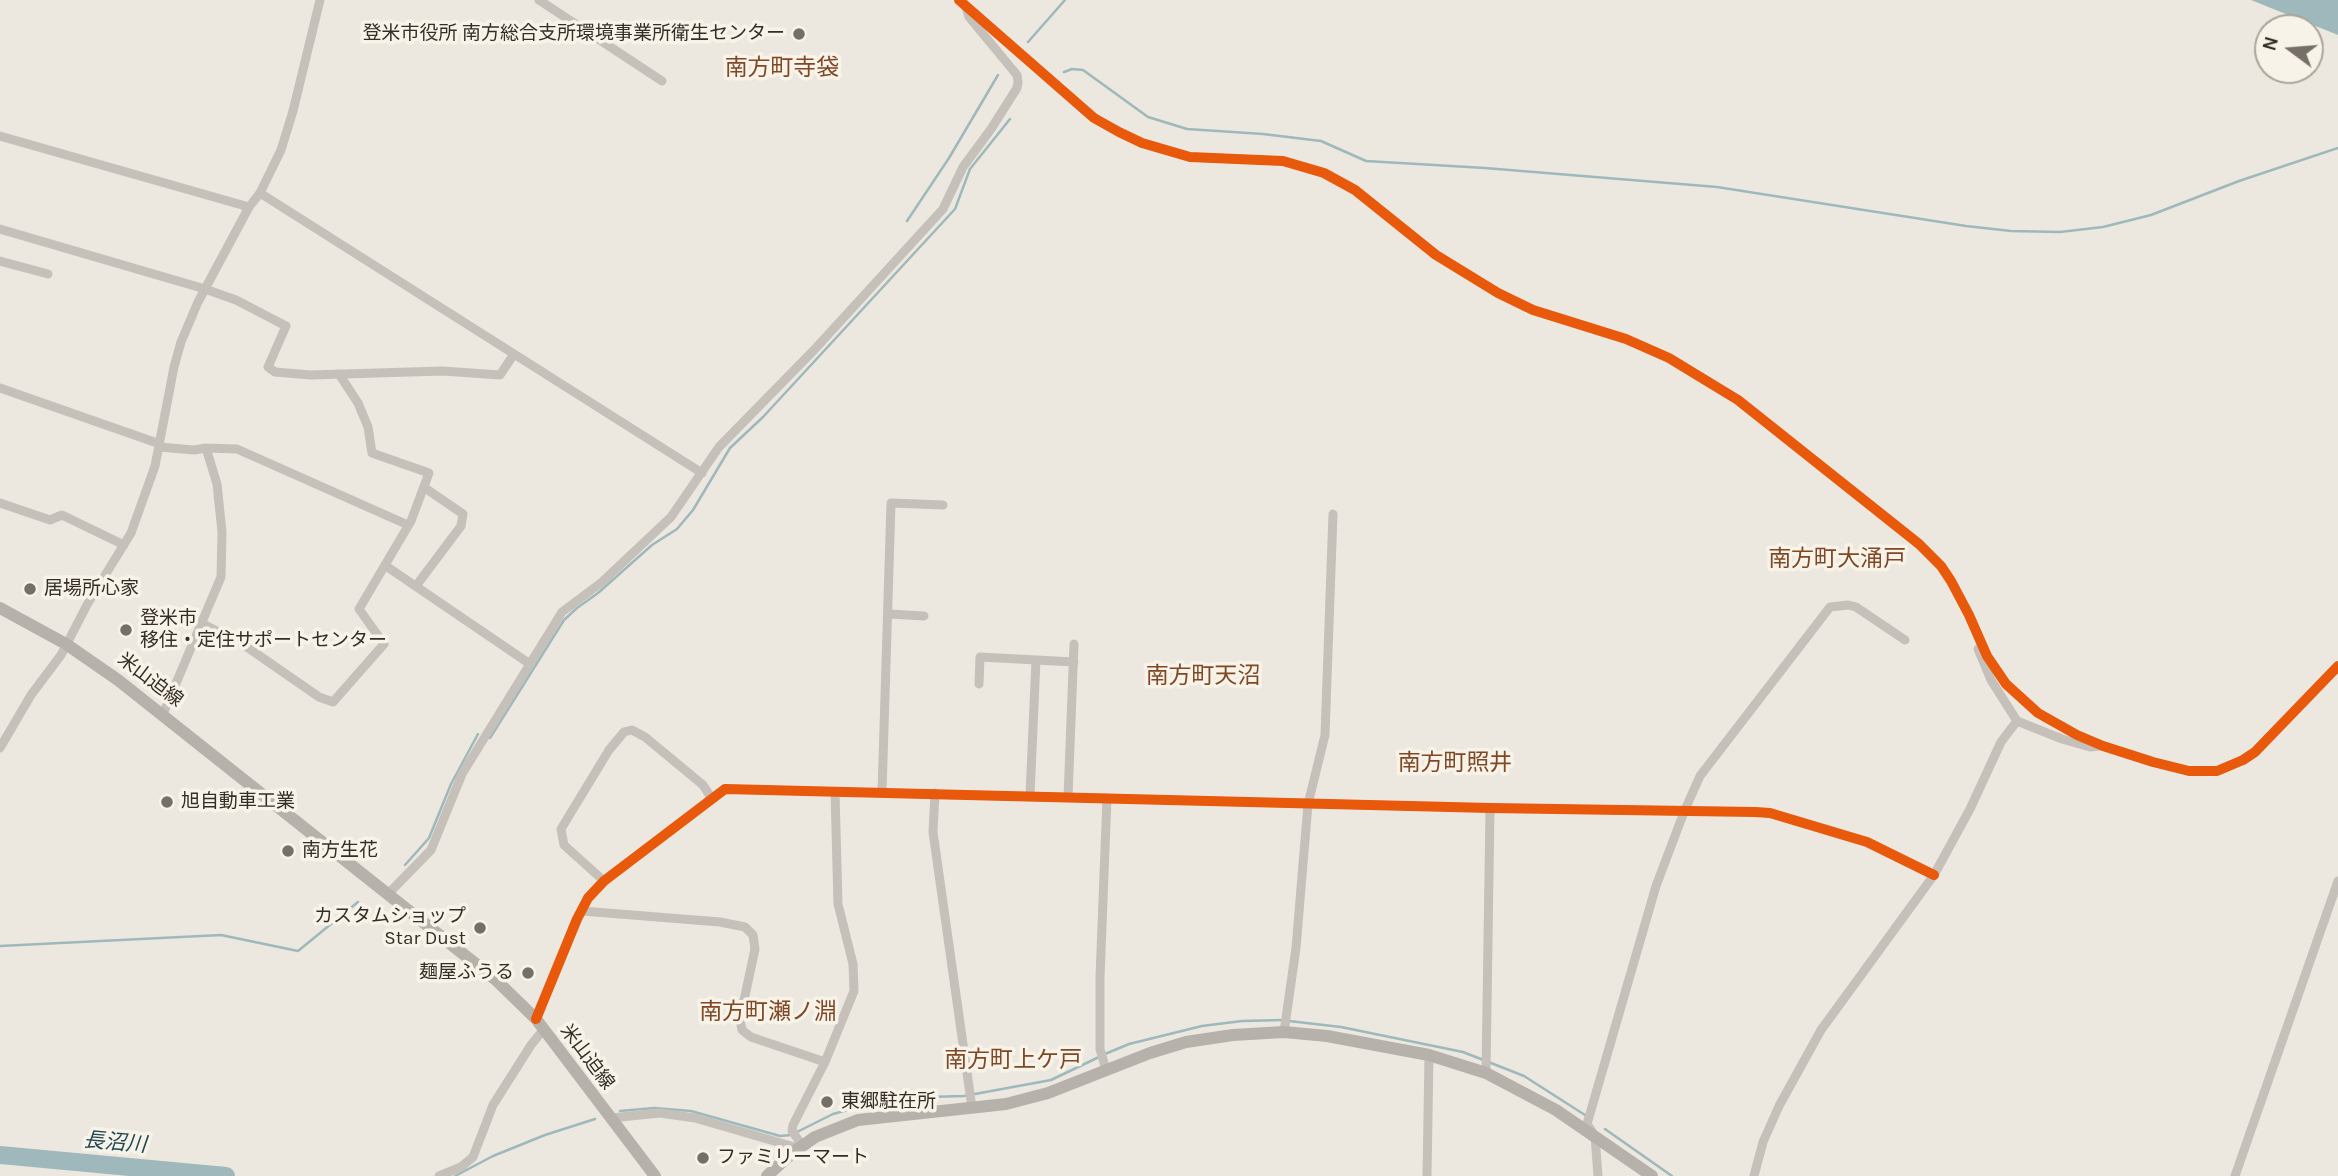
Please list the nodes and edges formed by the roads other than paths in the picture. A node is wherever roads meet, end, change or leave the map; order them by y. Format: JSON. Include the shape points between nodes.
{"nodes":[{"id":1,"x":320,"y":0,"type":"edge"},
{"id":2,"x":539,"y":0,"type":"edge"},
{"id":3,"x":962,"y":2,"type":"edge"},
{"id":4,"x":662,"y":81,"type":"dead end"},
{"id":5,"x":0,"y":136,"type":"edge"},
{"id":6,"x":260,"y":193,"type":"junction"},
{"id":7,"x":249,"y":207,"type":"junction"},
{"id":8,"x":0,"y":229,"type":"edge"},
{"id":9,"x":0,"y":261,"type":"edge"},
{"id":10,"x":48,"y":274,"type":"dead end"},
{"id":11,"x":205,"y":289,"type":"junction"},
{"id":12,"x":514,"y":354,"type":"junction"},
{"id":13,"x":339,"y":374,"type":"junction"},
{"id":14,"x":0,"y":388,"type":"edge"},
{"id":15,"x":160,"y":446,"type":"junction"},
{"id":16,"x":206,"y":448,"type":"junction"},
{"id":17,"x":702,"y":473,"type":"junction"},
{"id":18,"x":425,"y":488,"type":"junction"},
{"id":19,"x":0,"y":503,"type":"edge"},
{"id":20,"x":943,"y":505,"type":"dead end"},
{"id":21,"x":1332,"y":514,"type":"dead end"},
{"id":22,"x":408,"y":525,"type":"junction"},
{"id":23,"x":124,"y":545,"type":"junction"},
{"id":24,"x":386,"y":566,"type":"junction"},
{"id":25,"x":416,"y":586,"type":"junction"},
{"id":26,"x":0,"y":608,"type":"edge"},
{"id":27,"x":889,"y":614,"type":"junction"},
{"id":28,"x":924,"y":616,"type":"dead end"},
{"id":29,"x":203,"y":624,"type":"junction"},
{"id":30,"x":1978,"y":634,"type":"junction"},
{"id":31,"x":1905,"y":640,"type":"dead end"},
{"id":32,"x":66,"y":644,"type":"junction"},
{"id":33,"x":1074,"y":644,"type":"dead end"},
{"id":34,"x":1036,"y":660,"type":"junction"},
{"id":35,"x":1074,"y":662,"type":"junction"},
{"id":36,"x":530,"y":664,"type":"junction"},
{"id":37,"x":2338,"y":666,"type":"edge"},
{"id":38,"x":979,"y":684,"type":"dead end"},
{"id":39,"x":163,"y":714,"type":"junction"},
{"id":40,"x":2017,"y":721,"type":"junction"},
{"id":41,"x":2103,"y":746,"type":"junction"},
{"id":42,"x":0,"y":748,"type":"edge"},
{"id":43,"x":835,"y":792,"type":"junction"},
{"id":44,"x":882,"y":792,"type":"junction"},
{"id":45,"x":935,"y":793,"type":"junction"},
{"id":46,"x":1030,"y":795,"type":"junction"},
{"id":47,"x":1068,"y":797,"type":"junction"},
{"id":48,"x":1107,"y":798,"type":"junction"},
{"id":49,"x":712,"y":799,"type":"junction"},
{"id":50,"x":1308,"y":804,"type":"junction"},
{"id":51,"x":1490,"y":808,"type":"junction"},
{"id":52,"x":1684,"y":812,"type":"junction"},
{"id":53,"x":1934,"y":874,"type":"junction"},
{"id":54,"x":604,"y":881,"type":"junction"},
{"id":55,"x":2338,"y":881,"type":"edge"},
{"id":56,"x":386,"y":892,"type":"junction"},
{"id":57,"x":582,"y":911,"type":"junction"},
{"id":58,"x":540,"y":1024,"type":"junction"},
{"id":59,"x":1285,"y":1024,"type":"junction"},
{"id":60,"x":1429,"y":1055,"type":"junction"},
{"id":61,"x":1103,"y":1060,"type":"junction"},
{"id":62,"x":825,"y":1062,"type":"junction"},
{"id":63,"x":1486,"y":1064,"type":"junction"},
{"id":64,"x":971,"y":1099,"type":"junction"},
{"id":65,"x":611,"y":1118,"type":"junction"},
{"id":66,"x":1595,"y":1136,"type":"junction"},
{"id":67,"x":796,"y":1140,"type":"junction"},
{"id":68,"x":439,"y":1176,"type":"edge"},
{"id":69,"x":655,"y":1176,"type":"edge"},
{"id":70,"x":767,"y":1176,"type":"edge"},
{"id":71,"x":1427,"y":1176,"type":"edge"},
{"id":72,"x":1598,"y":1176,"type":"edge"},
{"id":73,"x":1652,"y":1176,"type":"edge"},
{"id":74,"x":1754,"y":1176,"type":"edge"},
{"id":75,"x":2235,"y":1176,"type":"edge"}],
"edges":[{"from":1,"to":6,"type":"street","via":[[281,150]]},
{"from":2,"to":4,"type":"street"},
{"from":3,"to":17,"type":"street","via":[[1017,75],[1017,88],[963,167],[943,209],[719,447]]},
{"from":3,"to":30,"type":"street","via":[[1094,118],[1119,132],[1190,157],[1283,161],[1324,173],[1355,190],[1436,255],[1498,293],[1533,310],[1626,340],[1702,377],[1738,400],[1919,544],[1951,581]]},
{"from":5,"to":7,"type":"street"},
{"from":6,"to":7,"type":"street"},
{"from":6,"to":12,"type":"street"},
{"from":7,"to":11,"type":"street"},
{"from":8,"to":11,"type":"street"},
{"from":9,"to":10,"type":"street"},
{"from":11,"to":13,"type":"street","via":[[286,326],[268,367],[275,372]]},
{"from":11,"to":15,"type":"street","via":[[177,354]]},
{"from":12,"to":13,"type":"street","via":[[500,375],[443,371]]},
{"from":12,"to":17,"type":"street"},
{"from":13,"to":18,"type":"street","via":[[358,403],[372,453],[429,473]]},
{"from":14,"to":15,"type":"street"},
{"from":15,"to":16,"type":"street"},
{"from":15,"to":23,"type":"street"},
{"from":16,"to":22,"type":"street","via":[[237,449]]},
{"from":16,"to":29,"type":"street","via":[[217,484],[222,531],[221,577]]},
{"from":17,"to":36,"type":"street","via":[[657,532],[562,612]]},
{"from":18,"to":22,"type":"street"},
{"from":18,"to":25,"type":"street","via":[[463,514],[461,526]]},
{"from":19,"to":23,"type":"street","via":[[50,520],[62,515]]},
{"from":20,"to":27,"type":"street","via":[[891,503]]},
{"from":21,"to":50,"type":"street","via":[[1325,735]]},
{"from":22,"to":24,"type":"street"},
{"from":23,"to":32,"type":"street"},
{"from":24,"to":25,"type":"street"},
{"from":24,"to":29,"type":"street","via":[[359,609],[384,645],[333,702]]},
{"from":25,"to":36,"type":"street"},
{"from":26,"to":32,"type":"street","name":"米山迫線"},
{"from":27,"to":28,"type":"street"},
{"from":27,"to":44,"type":"street"},
{"from":29,"to":39,"type":"street"},
{"from":30,"to":40,"type":"street","via":[[1983,663]]},
{"from":30,"to":41,"type":"street","via":[[1996,671],[2021,700],[2053,722]]},
{"from":31,"to":52,"type":"street","via":[[1856,607],[1830,607],[1700,776]]},
{"from":32,"to":39,"type":"street","name":"米山迫線"},
{"from":32,"to":42,"type":"street"},
{"from":33,"to":35,"type":"street"},
{"from":34,"to":35,"type":"street"},
{"from":34,"to":38,"type":"street","via":[[980,657]]},
{"from":34,"to":46,"type":"street"},
{"from":35,"to":47,"type":"street"},
{"from":36,"to":56,"type":"street","via":[[462,774],[431,850]]},
{"from":37,"to":41,"type":"street","via":[[2255,752],[2217,771],[2189,771]]},
{"from":39,"to":56,"type":"street","name":"米山迫線"},
{"from":40,"to":41,"type":"street","via":[[2062,739]]},
{"from":40,"to":53,"type":"street","via":[[2001,742]]},
{"from":43,"to":44,"type":"street"},
{"from":43,"to":49,"type":"street","via":[[724,789]]},
{"from":43,"to":62,"type":"street","via":[[838,904],[855,991]]},
{"from":44,"to":45,"type":"street"},
{"from":45,"to":46,"type":"street"},
{"from":45,"to":64,"type":"street","via":[[933,832]]},
{"from":46,"to":47,"type":"street"},
{"from":47,"to":48,"type":"street"},
{"from":48,"to":50,"type":"street"},
{"from":48,"to":61,"type":"street","via":[[1100,977]]},
{"from":49,"to":54,"type":"street"},
{"from":49,"to":54,"type":"street","via":[[703,785],[645,737],[632,730],[624,732],[561,829],[564,845]]},
{"from":50,"to":51,"type":"street"},
{"from":50,"to":59,"type":"street"},
{"from":51,"to":52,"type":"street"},
{"from":51,"to":63,"type":"street"},
{"from":52,"to":53,"type":"street","via":[[1770,813],[1867,842]]},
{"from":52,"to":66,"type":"street","via":[[1656,886],[1587,1124]]},
{"from":53,"to":74,"type":"street","via":[[1821,1030],[1779,1106]]},
{"from":54,"to":57,"type":"street"},
{"from":55,"to":75,"type":"street"},
{"from":56,"to":58,"type":"street","name":"米山迫線","via":[[496,980]]},
{"from":57,"to":58,"type":"street"},
{"from":57,"to":62,"type":"street","via":[[745,927],[753,935],[755,949],[740,1019],[742,1030]]},
{"from":58,"to":65,"type":"street","name":"米山迫線"},
{"from":58,"to":68,"type":"street","via":[[493,1105],[473,1157]]},
{"from":59,"to":60,"type":"street"},
{"from":59,"to":61,"type":"street"},
{"from":60,"to":63,"type":"street"},
{"from":60,"to":71,"type":"street"},
{"from":61,"to":64,"type":"street","via":[[1025,1100]]},
{"from":62,"to":67,"type":"street","via":[[799,1109]]},
{"from":63,"to":66,"type":"street"},
{"from":64,"to":67,"type":"street","via":[[858,1120]]},
{"from":65,"to":67,"type":"street","via":[[652,1114],[695,1118]]},
{"from":65,"to":69,"type":"street","name":"米山迫線"},
{"from":66,"to":72,"type":"street"},
{"from":66,"to":73,"type":"street"},
{"from":67,"to":70,"type":"street"}]}
